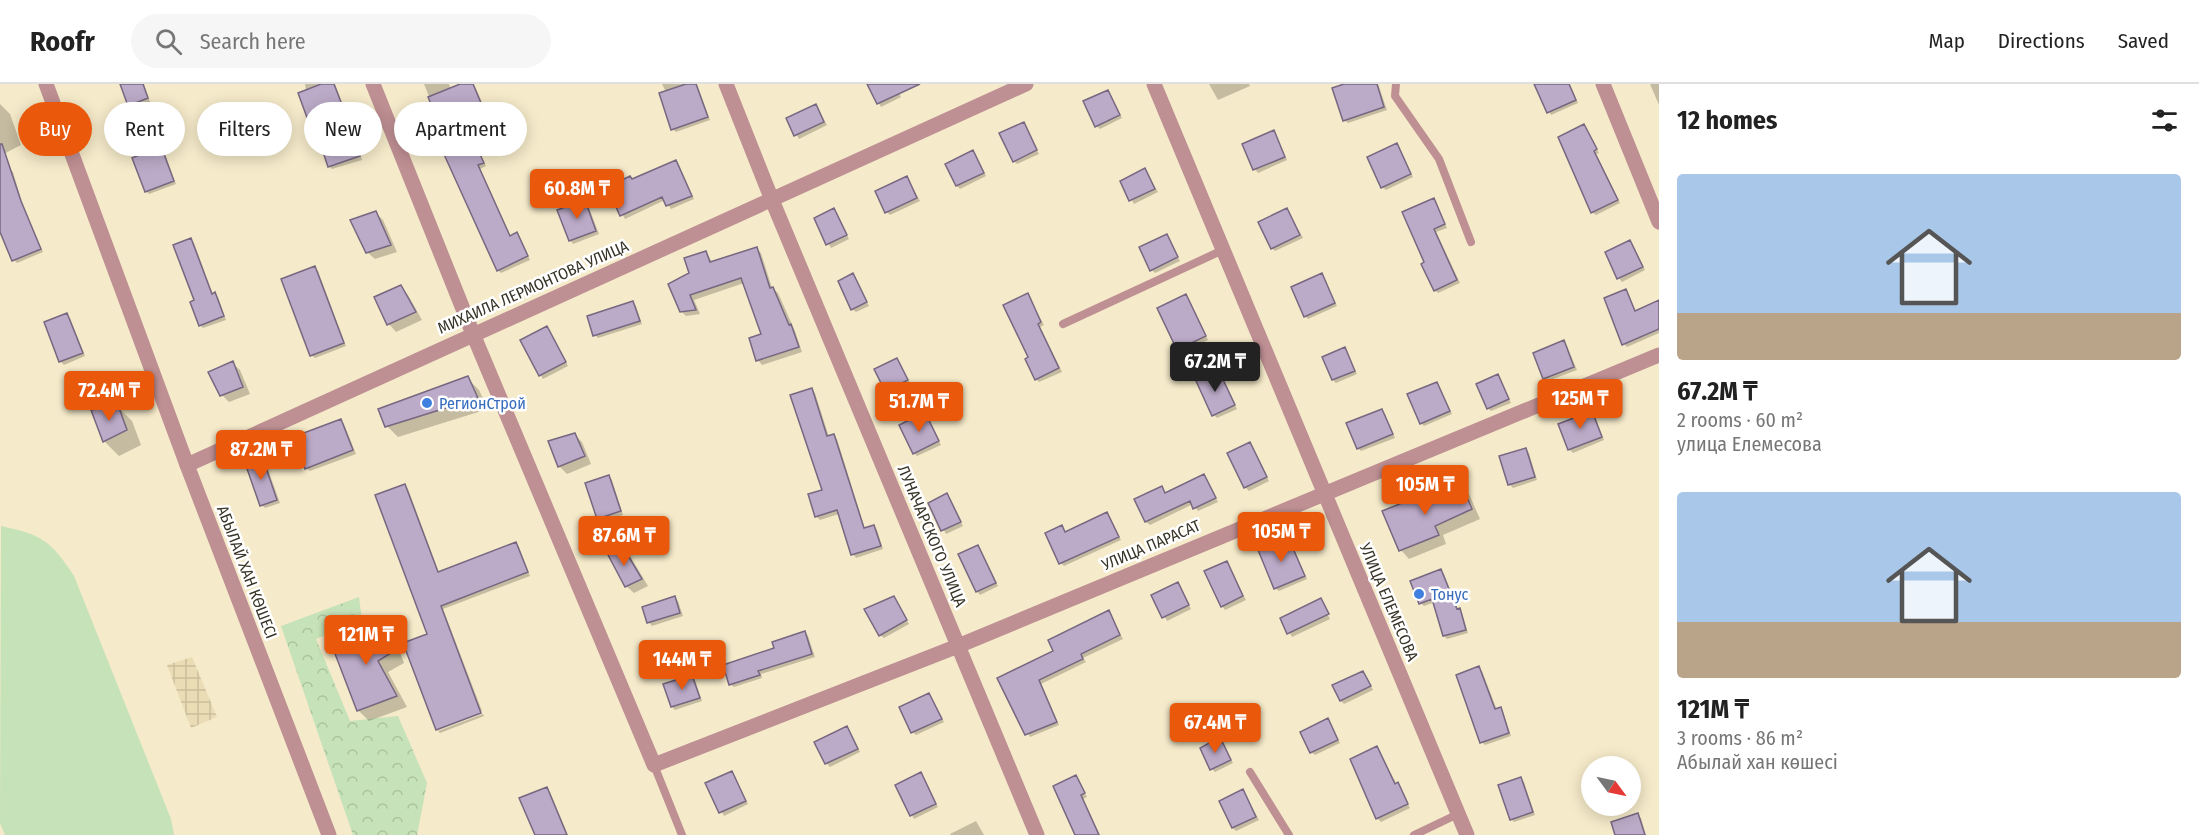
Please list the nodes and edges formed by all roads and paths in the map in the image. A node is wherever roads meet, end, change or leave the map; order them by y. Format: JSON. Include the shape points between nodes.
{"nodes":[{"id":1,"x":46,"y":84,"type":"edge"},
{"id":2,"x":373,"y":84,"type":"edge"},
{"id":3,"x":726,"y":84,"type":"edge"},
{"id":4,"x":1026,"y":84,"type":"edge"},
{"id":5,"x":1154,"y":84,"type":"edge"},
{"id":6,"x":1396,"y":84,"type":"edge"},
{"id":7,"x":1603,"y":84,"type":"edge"},
{"id":8,"x":772,"y":200,"type":"junction"},
{"id":9,"x":1659,"y":222,"type":"edge"},
{"id":10,"x":1471,"y":242,"type":"dead end"},
{"id":11,"x":1223,"y":250,"type":"junction"},
{"id":12,"x":1063,"y":324,"type":"dead end"},
{"id":13,"x":472,"y":334,"type":"junction"},
{"id":14,"x":1659,"y":355,"type":"edge"},
{"id":15,"x":187,"y":465,"type":"junction"},
{"id":16,"x":1323,"y":492,"type":"junction"},
{"id":17,"x":958,"y":646,"type":"junction"},
{"id":18,"x":654,"y":765,"type":"junction"},
{"id":19,"x":1250,"y":772,"type":"dead end"},
{"id":20,"x":1458,"y":814,"type":"junction"},
{"id":21,"x":329,"y":835,"type":"edge"},
{"id":22,"x":682,"y":835,"type":"edge"},
{"id":23,"x":1037,"y":835,"type":"edge"},
{"id":24,"x":1289,"y":835,"type":"edge"},
{"id":25,"x":1414,"y":835,"type":"edge"},
{"id":26,"x":1467,"y":835,"type":"edge"}],
"edges":[{"from":1,"to":15,"type":"street","name":"АБЫЛАЙ ХАН КӨШЕСІ"},
{"from":2,"to":13,"type":"street"},
{"from":3,"to":8,"type":"street","name":"ЛУНАЧАРСКОГО УЛИЦА"},
{"from":4,"to":8,"type":"street","name":"МИХАИЛА ЛЕРМОНТОВА УЛИЦА"},
{"from":5,"to":11,"type":"street","name":"УЛИЦА ЕЛЕМЕСОВА"},
{"from":6,"to":10,"type":"lane","via":[[1395,96],[1439,159]]},
{"from":7,"to":9,"type":"street"},
{"from":8,"to":13,"type":"street","name":"МИХАИЛА ЛЕРМОНТОВА УЛИЦА"},
{"from":8,"to":17,"type":"street","name":"ЛУНАЧАРСКОГО УЛИЦА"},
{"from":11,"to":12,"type":"lane"},
{"from":11,"to":16,"type":"street","name":"УЛИЦА ЕЛЕМЕСОВА"},
{"from":13,"to":15,"type":"street","name":"МИХАИЛА ЛЕРМОНТОВА УЛИЦА"},
{"from":13,"to":18,"type":"street"},
{"from":14,"to":16,"type":"street","name":"УЛИЦА ПАРАСАТ"},
{"from":15,"to":21,"type":"street","name":"АБЫЛАЙ ХАН КӨШЕСІ"},
{"from":16,"to":17,"type":"street","name":"УЛИЦА ПАРАСАТ"},
{"from":16,"to":20,"type":"street","name":"УЛИЦА ЕЛЕМЕСОВА"},
{"from":17,"to":18,"type":"street","name":"УЛИЦА ПАРАСАТ"},
{"from":17,"to":23,"type":"street","name":"ЛУНАЧАРСКОГО УЛИЦА"},
{"from":18,"to":22,"type":"lane"},
{"from":19,"to":24,"type":"lane"},
{"from":20,"to":25,"type":"lane"},
{"from":20,"to":26,"type":"street","name":"УЛИЦА ЕЛЕМЕСОВА"}]}
